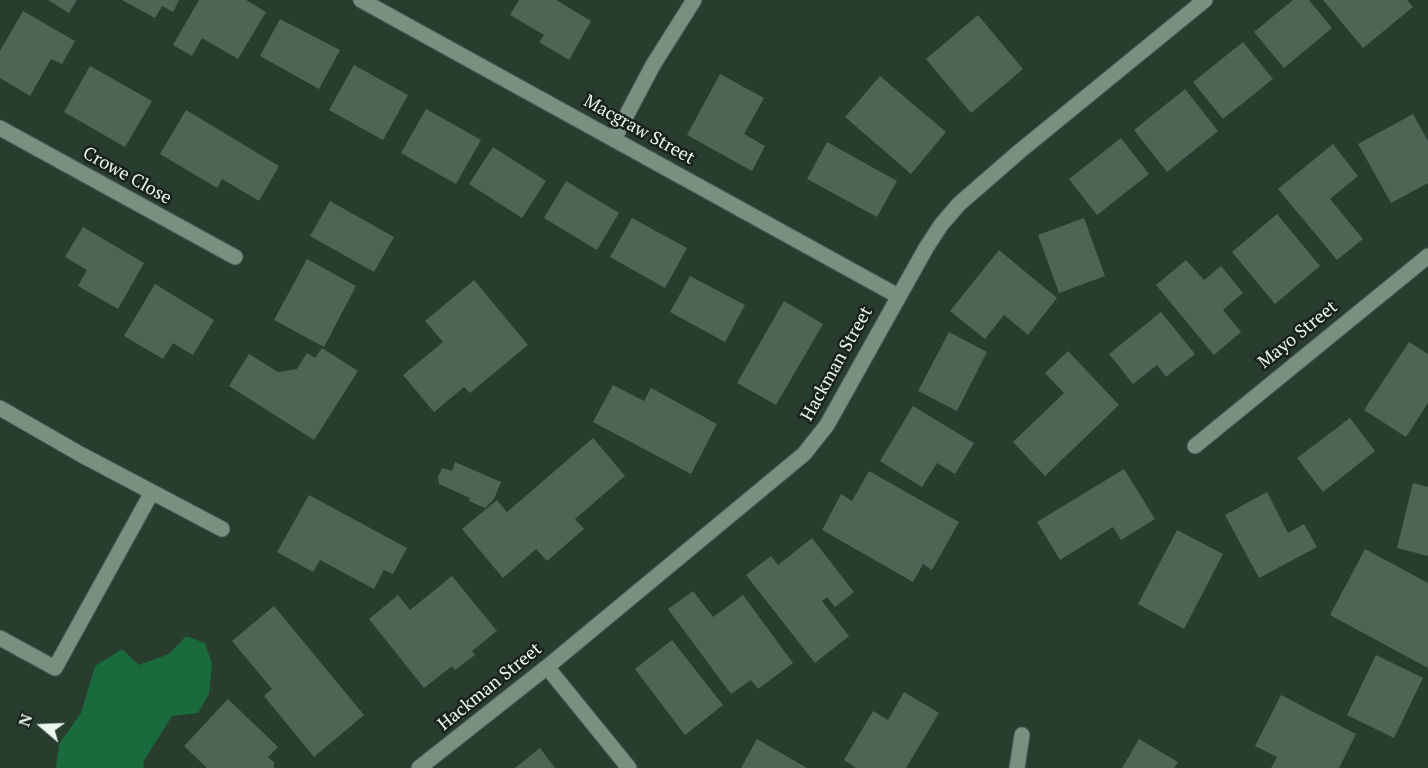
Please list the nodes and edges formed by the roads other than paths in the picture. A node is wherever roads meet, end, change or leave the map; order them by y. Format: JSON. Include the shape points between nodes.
{"nodes":[{"id":1,"x":361,"y":0,"type":"edge"},
{"id":2,"x":694,"y":0,"type":"edge"},
{"id":3,"x":1205,"y":0,"type":"edge"},
{"id":4,"x":0,"y":128,"type":"edge"},
{"id":5,"x":614,"y":139,"type":"junction"},
{"id":6,"x":1428,"y":256,"type":"edge"},
{"id":7,"x":235,"y":257,"type":"dead end"},
{"id":8,"x":898,"y":296,"type":"junction"},
{"id":9,"x":0,"y":408,"type":"edge"},
{"id":10,"x":1195,"y":446,"type":"dead end"},
{"id":11,"x":152,"y":492,"type":"junction"},
{"id":12,"x":222,"y":529,"type":"dead end"},
{"id":13,"x":0,"y":638,"type":"edge"},
{"id":14,"x":547,"y":667,"type":"junction"},
{"id":15,"x":1022,"y":735,"type":"dead end"},
{"id":16,"x":419,"y":768,"type":"edge"},
{"id":17,"x":630,"y":768,"type":"edge"},
{"id":18,"x":1017,"y":768,"type":"edge"}],
"edges":[{"from":1,"to":5,"type":"street","name":"Macgraw Street"},
{"from":2,"to":5,"type":"street","via":[[653,65]]},
{"from":3,"to":8,"type":"street","name":"Hackman Street","via":[[959,204],[941,225]]},
{"from":4,"to":7,"type":"street","name":"Crowe Close"},
{"from":5,"to":8,"type":"street","name":"Macgraw Street"},
{"from":6,"to":10,"type":"street","name":"Mayo Street"},
{"from":8,"to":14,"type":"street","name":"Hackman Street","via":[[828,425],[804,454]]},
{"from":9,"to":11,"type":"street"},
{"from":11,"to":12,"type":"street"},
{"from":11,"to":13,"type":"street","via":[[55,668]]},
{"from":14,"to":16,"type":"street","name":"Hackman Street"},
{"from":14,"to":17,"type":"street"},
{"from":15,"to":18,"type":"street"}]}
